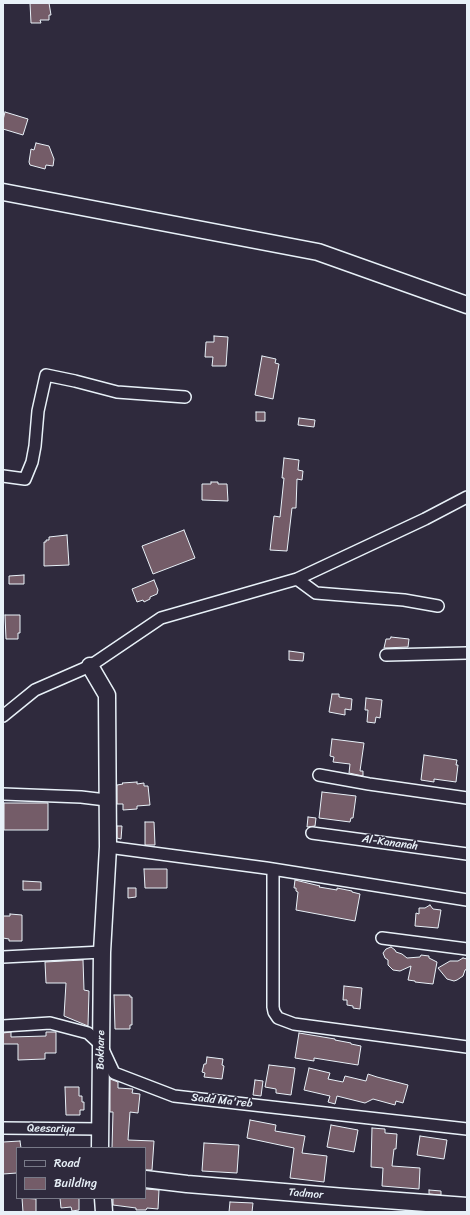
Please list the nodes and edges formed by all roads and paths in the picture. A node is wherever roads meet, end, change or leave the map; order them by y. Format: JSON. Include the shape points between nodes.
{"nodes":[{"id":1,"x":3,"y":192,"type":"edge"},
{"id":2,"x":467,"y":305,"type":"edge"},
{"id":3,"x":184,"y":397,"type":"dead end"},
{"id":4,"x":3,"y":476,"type":"edge"},
{"id":5,"x":467,"y":497,"type":"edge"},
{"id":6,"x":298,"y":579,"type":"junction"},
{"id":7,"x":438,"y":606,"type":"dead end"},
{"id":8,"x":467,"y":653,"type":"edge"},
{"id":9,"x":386,"y":654,"type":"dead end"},
{"id":10,"x":90,"y":666,"type":"junction"},
{"id":11,"x":3,"y":716,"type":"edge"},
{"id":12,"x":320,"y":775,"type":"dead end"},
{"id":13,"x":3,"y":794,"type":"edge"},
{"id":14,"x":467,"y":798,"type":"edge"},
{"id":15,"x":106,"y":800,"type":"junction"},
{"id":16,"x":312,"y":833,"type":"dead end"},
{"id":17,"x":108,"y":847,"type":"junction"},
{"id":18,"x":467,"y":854,"type":"edge"},
{"id":19,"x":273,"y":869,"type":"junction"},
{"id":20,"x":467,"y":900,"type":"edge"},
{"id":21,"x":382,"y":938,"type":"dead end"},
{"id":22,"x":467,"y":949,"type":"edge"},
{"id":23,"x":102,"y":952,"type":"junction"},
{"id":24,"x":3,"y":957,"type":"edge"},
{"id":25,"x":3,"y":1026,"type":"edge"},
{"id":26,"x":101,"y":1045,"type":"junction"},
{"id":27,"x":467,"y":1047,"type":"edge"},
{"id":28,"x":3,"y":1128,"type":"edge"},
{"id":29,"x":100,"y":1129,"type":"junction"},
{"id":30,"x":467,"y":1129,"type":"edge"},
{"id":31,"x":100,"y":1147,"type":"edge"},
{"id":32,"x":146,"y":1179,"type":"edge"},
{"id":33,"x":103,"y":1199,"type":"edge"},
{"id":34,"x":467,"y":1206,"type":"edge"},
{"id":35,"x":104,"y":1212,"type":"edge"}],
"edges":[{"from":1,"to":2,"type":"street","via":[[318,252]]},
{"from":3,"to":4,"type":"street","via":[[116,392],[46,375],[38,411],[32,462],[25,479]]},
{"from":5,"to":6,"type":"street"},
{"from":6,"to":7,"type":"street","via":[[316,593],[404,600]]},
{"from":6,"to":10,"type":"street","via":[[161,618]]},
{"from":8,"to":9,"type":"street"},
{"from":10,"to":11,"type":"street","via":[[35,690]]},
{"from":10,"to":15,"type":"street","name":"Bokhare","via":[[107,695]]},
{"from":12,"to":14,"type":"street"},
{"from":13,"to":15,"type":"street"},
{"from":15,"to":17,"type":"street","name":"Bokhare"},
{"from":16,"to":18,"type":"street","name":"Al-Kananah"},
{"from":17,"to":19,"type":"street"},
{"from":17,"to":23,"type":"street","name":"Bokhare"},
{"from":19,"to":20,"type":"street"},
{"from":19,"to":27,"type":"street","via":[[273,1006],[278,1018],[294,1024]]},
{"from":21,"to":22,"type":"street"},
{"from":23,"to":24,"type":"street"},
{"from":23,"to":26,"type":"street","name":"Bokhare"},
{"from":25,"to":26,"type":"street","name":"Sadd Ma'reb","via":[[50,1023],[88,1033]]},
{"from":26,"to":29,"type":"street","name":"Bokhare"},
{"from":26,"to":30,"type":"street","name":"Sadd Ma'reb","via":[[114,1073],[174,1096]]},
{"from":28,"to":29,"type":"street","name":"Qeesariya"},
{"from":29,"to":31,"type":"street","name":"Bokhare"},
{"from":32,"to":34,"type":"street","name":"Tadmor","via":[[345,1198]]},
{"from":33,"to":35,"type":"street"}]}
